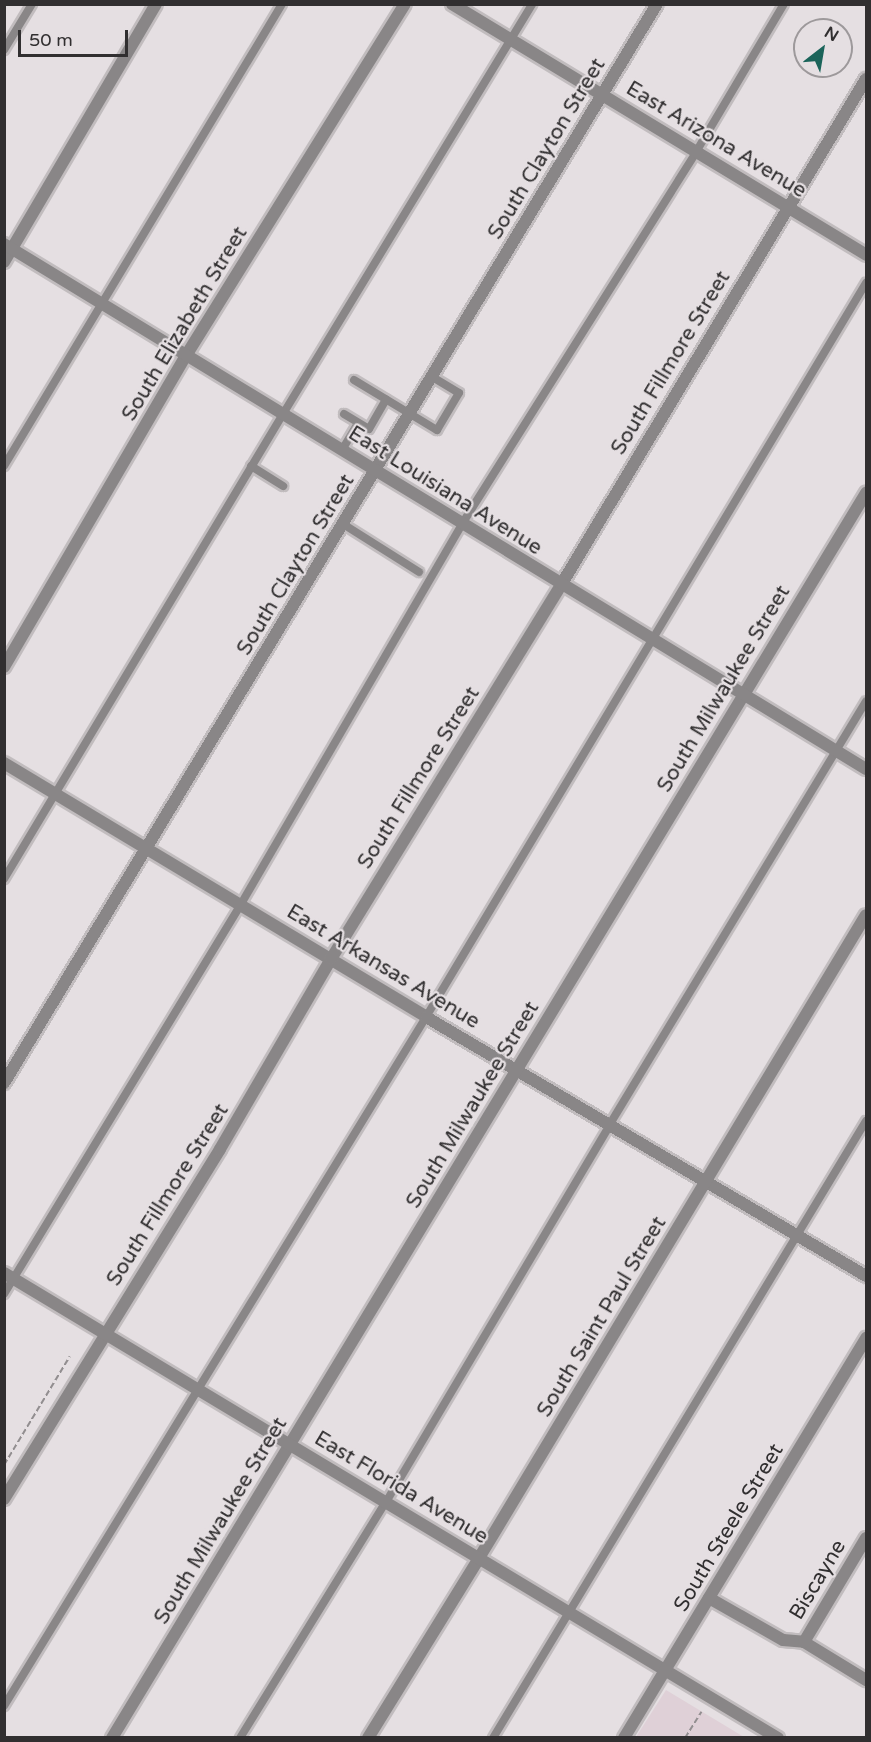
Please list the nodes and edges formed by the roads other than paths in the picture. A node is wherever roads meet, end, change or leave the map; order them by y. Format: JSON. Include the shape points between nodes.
{"nodes":[{"id":1,"x":32,"y":4,"type":"edge"},
{"id":2,"x":156,"y":4,"type":"edge"},
{"id":3,"x":282,"y":4,"type":"edge"},
{"id":4,"x":405,"y":4,"type":"edge"},
{"id":5,"x":452,"y":4,"type":"edge"},
{"id":6,"x":532,"y":4,"type":"edge"},
{"id":7,"x":657,"y":4,"type":"edge"},
{"id":8,"x":784,"y":4,"type":"edge"},
{"id":9,"x":511,"y":40,"type":"junction"},
{"id":10,"x":4,"y":50,"type":"edge"},
{"id":11,"x":867,"y":79,"type":"edge"},
{"id":12,"x":603,"y":95,"type":"junction"},
{"id":13,"x":696,"y":152,"type":"junction"},
{"id":14,"x":788,"y":207,"type":"junction"},
{"id":15,"x":8,"y":247,"type":"edge"},
{"id":16,"x":867,"y":255,"type":"edge"},
{"id":17,"x":4,"y":262,"type":"edge"},
{"id":18,"x":867,"y":283,"type":"edge"},
{"id":19,"x":103,"y":304,"type":"junction"},
{"id":20,"x":187,"y":354,"type":"junction"},
{"id":21,"x":432,"y":377,"type":"junction"},
{"id":22,"x":354,"y":380,"type":"dead end"},
{"id":23,"x":386,"y":399,"type":"junction"},
{"id":24,"x":283,"y":414,"type":"junction"},
{"id":25,"x":344,"y":414,"type":"dead end"},
{"id":26,"x":410,"y":414,"type":"junction"},
{"id":27,"x":358,"y":423,"type":"junction"},
{"id":28,"x":342,"y":450,"type":"junction"},
{"id":29,"x":4,"y":466,"type":"edge"},
{"id":30,"x":251,"y":466,"type":"junction"},
{"id":31,"x":375,"y":470,"type":"junction"},
{"id":32,"x":283,"y":486,"type":"dead end"},
{"id":33,"x":867,"y":493,"type":"edge"},
{"id":34,"x":343,"y":524,"type":"junction"},
{"id":35,"x":462,"y":524,"type":"junction"},
{"id":36,"x":419,"y":572,"type":"dead end"},
{"id":37,"x":561,"y":585,"type":"junction"},
{"id":38,"x":654,"y":640,"type":"junction"},
{"id":39,"x":4,"y":667,"type":"edge"},
{"id":40,"x":743,"y":693,"type":"junction"},
{"id":41,"x":867,"y":701,"type":"edge"},
{"id":42,"x":836,"y":750,"type":"junction"},
{"id":43,"x":4,"y":763,"type":"edge"},
{"id":44,"x":867,"y":769,"type":"edge"},
{"id":45,"x":56,"y":793,"type":"junction"},
{"id":46,"x":148,"y":848,"type":"junction"},
{"id":47,"x":4,"y":879,"type":"edge"},
{"id":48,"x":241,"y":904,"type":"junction"},
{"id":49,"x":867,"y":915,"type":"edge"},
{"id":50,"x":331,"y":959,"type":"junction"},
{"id":51,"x":426,"y":1017,"type":"junction"},
{"id":52,"x":518,"y":1069,"type":"junction"},
{"id":53,"x":4,"y":1083,"type":"edge"},
{"id":54,"x":867,"y":1121,"type":"edge"},
{"id":55,"x":610,"y":1124,"type":"junction"},
{"id":56,"x":706,"y":1181,"type":"junction"},
{"id":57,"x":798,"y":1235,"type":"junction"},
{"id":58,"x":9,"y":1276,"type":"edge"},
{"id":59,"x":867,"y":1276,"type":"edge"},
{"id":60,"x":4,"y":1294,"type":"edge"},
{"id":61,"x":106,"y":1334,"type":"junction"},
{"id":62,"x":867,"y":1338,"type":"edge"},
{"id":63,"x":199,"y":1390,"type":"junction"},
{"id":64,"x":291,"y":1445,"type":"junction"},
{"id":65,"x":4,"y":1499,"type":"edge"},
{"id":66,"x":386,"y":1502,"type":"junction"},
{"id":67,"x":867,"y":1538,"type":"edge"},
{"id":68,"x":479,"y":1558,"type":"junction"},
{"id":69,"x":709,"y":1598,"type":"junction"},
{"id":70,"x":569,"y":1612,"type":"junction"},
{"id":71,"x":804,"y":1642,"type":"junction"},
{"id":72,"x":665,"y":1670,"type":"junction"},
{"id":73,"x":867,"y":1680,"type":"edge"},
{"id":74,"x":4,"y":1706,"type":"edge"},
{"id":75,"x":112,"y":1737,"type":"edge"},
{"id":76,"x":240,"y":1737,"type":"edge"},
{"id":77,"x":368,"y":1737,"type":"edge"},
{"id":78,"x":493,"y":1737,"type":"edge"},
{"id":79,"x":624,"y":1737,"type":"edge"},
{"id":80,"x":778,"y":1737,"type":"edge"}],
"edges":[{"from":1,"to":10,"type":"lane"},
{"from":2,"to":15,"type":"street"},
{"from":3,"to":19,"type":"lane"},
{"from":4,"to":20,"type":"street","name":"South Elizabeth Street"},
{"from":5,"to":9,"type":"street","name":"East Arizona Avenue"},
{"from":6,"to":9,"type":"lane"},
{"from":7,"to":12,"type":"street","name":"South Clayton Street"},
{"from":8,"to":13,"type":"lane"},
{"from":9,"to":12,"type":"street","name":"East Arizona Avenue"},
{"from":9,"to":24,"type":"lane"},
{"from":11,"to":14,"type":"street","name":"South Fillmore Street"},
{"from":12,"to":13,"type":"street","name":"East Arizona Avenue"},
{"from":12,"to":21,"type":"street","name":"South Clayton Street"},
{"from":13,"to":14,"type":"street","name":"East Arizona Avenue"},
{"from":13,"to":35,"type":"lane"},
{"from":14,"to":16,"type":"street","name":"East Arizona Avenue"},
{"from":14,"to":37,"type":"street","name":"South Fillmore Street"},
{"from":15,"to":17,"type":"street"},
{"from":15,"to":19,"type":"street","name":"East Louisiana Avenue"},
{"from":18,"to":38,"type":"lane"},
{"from":19,"to":20,"type":"street","name":"East Louisiana Avenue"},
{"from":19,"to":29,"type":"lane"},
{"from":20,"to":24,"type":"street","name":"East Louisiana Avenue"},
{"from":20,"to":39,"type":"street","name":"South Elizabeth Street"},
{"from":21,"to":26,"type":"street","name":"South Clayton Street"},
{"from":21,"to":26,"type":"lane","via":[[459,393],[437,430]]},
{"from":22,"to":23,"type":"lane"},
{"from":23,"to":26,"type":"lane"},
{"from":23,"to":27,"type":"lane","via":[[369,429]]},
{"from":24,"to":28,"type":"street","name":"East Louisiana Avenue"},
{"from":24,"to":30,"type":"lane"},
{"from":25,"to":27,"type":"lane"},
{"from":26,"to":31,"type":"street","name":"South Clayton Street"},
{"from":27,"to":28,"type":"lane"},
{"from":28,"to":31,"type":"street","name":"East Louisiana Avenue"},
{"from":30,"to":32,"type":"lane"},
{"from":30,"to":45,"type":"lane"},
{"from":31,"to":34,"type":"street","name":"South Clayton Street"},
{"from":31,"to":35,"type":"street","name":"East Louisiana Avenue"},
{"from":33,"to":40,"type":"street","name":"South Milwaukee Street"},
{"from":34,"to":36,"type":"lane"},
{"from":34,"to":46,"type":"street","name":"South Clayton Street"},
{"from":35,"to":37,"type":"street","name":"East Louisiana Avenue"},
{"from":35,"to":48,"type":"lane"},
{"from":37,"to":38,"type":"street","name":"East Louisiana Avenue"},
{"from":37,"to":50,"type":"street","name":"South Fillmore Street"},
{"from":38,"to":40,"type":"street","name":"East Louisiana Avenue"},
{"from":38,"to":51,"type":"lane"},
{"from":40,"to":42,"type":"street","name":"East Louisiana Avenue"},
{"from":40,"to":52,"type":"street","name":"South Milwaukee Street"},
{"from":41,"to":42,"type":"lane"},
{"from":42,"to":44,"type":"street","name":"East Louisiana Avenue"},
{"from":42,"to":55,"type":"lane"},
{"from":43,"to":45,"type":"street","name":"East Arkansas Avenue"},
{"from":45,"to":46,"type":"street","name":"East Arkansas Avenue"},
{"from":45,"to":47,"type":"lane"},
{"from":46,"to":48,"type":"street","name":"East Arkansas Avenue"},
{"from":46,"to":53,"type":"street","name":"South Clayton Street"},
{"from":48,"to":50,"type":"street","name":"East Arkansas Avenue"},
{"from":48,"to":58,"type":"lane"},
{"from":49,"to":56,"type":"street","name":"South Saint Paul Street"},
{"from":50,"to":51,"type":"street","name":"East Arkansas Avenue"},
{"from":50,"to":61,"type":"street","name":"South Fillmore Street"},
{"from":51,"to":52,"type":"street","name":"East Arkansas Avenue"},
{"from":51,"to":63,"type":"lane"},
{"from":52,"to":55,"type":"street","name":"East Arkansas Avenue"},
{"from":52,"to":64,"type":"street","name":"South Milwaukee Street"},
{"from":54,"to":57,"type":"lane"},
{"from":55,"to":56,"type":"street","name":"East Arkansas Avenue"},
{"from":55,"to":66,"type":"lane"},
{"from":56,"to":57,"type":"street","name":"East Arkansas Avenue"},
{"from":56,"to":68,"type":"street","name":"South Saint Paul Street"},
{"from":57,"to":59,"type":"street","name":"East Arkansas Avenue"},
{"from":57,"to":70,"type":"lane"},
{"from":58,"to":60,"type":"lane"},
{"from":58,"to":61,"type":"street","name":"East Florida Avenue"},
{"from":61,"to":63,"type":"street","name":"East Florida Avenue"},
{"from":61,"to":65,"type":"street","name":"South Fillmore Street"},
{"from":62,"to":69,"type":"street","name":"South Steele Street"},
{"from":63,"to":64,"type":"street","name":"East Florida Avenue"},
{"from":63,"to":74,"type":"lane"},
{"from":64,"to":66,"type":"street","name":"East Florida Avenue"},
{"from":64,"to":75,"type":"street","name":"South Milwaukee Street"},
{"from":66,"to":68,"type":"street","name":"East Florida Avenue"},
{"from":66,"to":76,"type":"lane"},
{"from":67,"to":71,"type":"street","name":"Biscayne"},
{"from":68,"to":70,"type":"street","name":"East Florida Avenue"},
{"from":68,"to":77,"type":"street","name":"South Saint Paul Street"},
{"from":69,"to":71,"type":"street","name":"Biscayne","via":[[783,1640]]},
{"from":69,"to":72,"type":"street","name":"South Steele Street"},
{"from":70,"to":72,"type":"street","name":"East Florida Avenue"},
{"from":70,"to":78,"type":"lane"},
{"from":71,"to":73,"type":"street","name":"Biscayne"},
{"from":72,"to":79,"type":"street","name":"South Steele Street"},
{"from":72,"to":80,"type":"street","name":"East Florida Avenue"}]}
